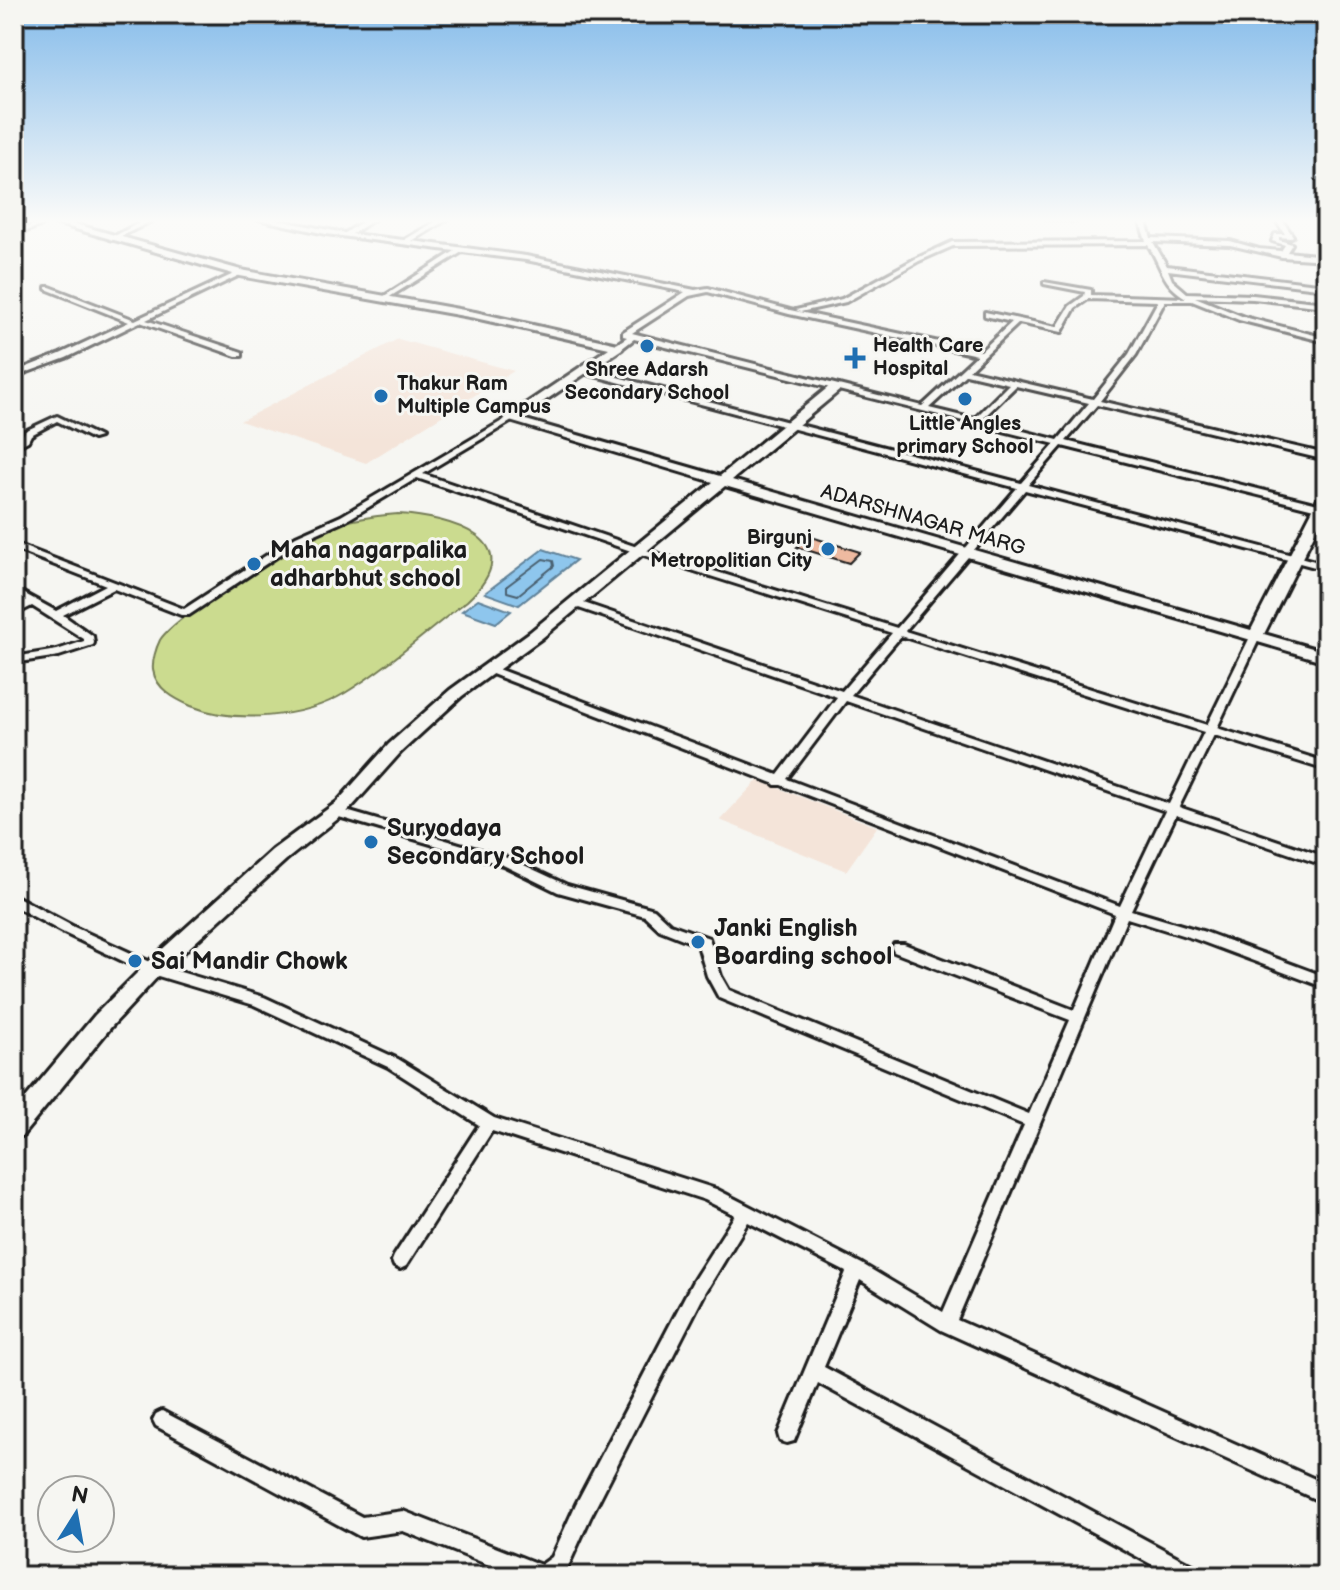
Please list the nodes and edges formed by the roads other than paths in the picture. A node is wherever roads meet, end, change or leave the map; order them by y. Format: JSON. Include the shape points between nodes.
{"nodes":[{"id":1,"x":62,"y":293,"type":"edge"},
{"id":2,"x":197,"y":293,"type":"edge"},
{"id":3,"x":351,"y":293,"type":"edge"},
{"id":4,"x":392,"y":293,"type":"edge"},
{"id":5,"x":691,"y":293,"type":"edge"},
{"id":6,"x":720,"y":293,"type":"edge"},
{"id":7,"x":858,"y":293,"type":"edge"},
{"id":8,"x":1088,"y":293,"type":"edge"},
{"id":9,"x":1183,"y":293,"type":"edge"},
{"id":10,"x":1087,"y":297,"type":"junction"},
{"id":11,"x":1187,"y":297,"type":"junction"},
{"id":12,"x":383,"y":299,"type":"junction"},
{"id":13,"x":1163,"y":299,"type":"junction"},
{"id":14,"x":1326,"y":305,"type":"edge"},
{"id":15,"x":789,"y":312,"type":"junction"},
{"id":16,"x":988,"y":314,"type":"dead end"},
{"id":17,"x":137,"y":321,"type":"junction"},
{"id":18,"x":1016,"y":322,"type":"junction"},
{"id":19,"x":633,"y":336,"type":"junction"},
{"id":20,"x":1326,"y":340,"type":"edge"},
{"id":21,"x":618,"y":347,"type":"junction"},
{"id":22,"x":980,"y":353,"type":"junction"},
{"id":23,"x":239,"y":354,"type":"dead end"},
{"id":24,"x":583,"y":370,"type":"junction"},
{"id":25,"x":964,"y":371,"type":"junction"},
{"id":26,"x":15,"y":373,"type":"edge"},
{"id":27,"x":1013,"y":384,"type":"junction"},
{"id":28,"x":835,"y":388,"type":"junction"},
{"id":29,"x":1094,"y":402,"type":"junction"},
{"id":30,"x":923,"y":409,"type":"junction"},
{"id":31,"x":509,"y":419,"type":"junction"},
{"id":32,"x":975,"y":422,"type":"junction"},
{"id":33,"x":788,"y":425,"type":"junction"},
{"id":34,"x":96,"y":437,"type":"dead end"},
{"id":35,"x":1060,"y":443,"type":"junction"},
{"id":36,"x":14,"y":445,"type":"edge"},
{"id":37,"x":1326,"y":457,"type":"edge"},
{"id":38,"x":416,"y":475,"type":"junction"},
{"id":39,"x":720,"y":481,"type":"junction"},
{"id":40,"x":1022,"y":487,"type":"junction"},
{"id":41,"x":1324,"y":504,"type":"edge"},
{"id":42,"x":14,"y":546,"type":"edge"},
{"id":43,"x":637,"y":550,"type":"junction"},
{"id":44,"x":966,"y":553,"type":"junction"},
{"id":45,"x":1295,"y":559,"type":"junction"},
{"id":46,"x":1326,"y":567,"type":"edge"},
{"id":47,"x":114,"y":585,"type":"junction"},
{"id":48,"x":14,"y":591,"type":"edge"},
{"id":49,"x":33,"y":601,"type":"junction"},
{"id":50,"x":574,"y":603,"type":"junction"},
{"id":51,"x":14,"y":612,"type":"edge"},
{"id":52,"x":56,"y":615,"type":"junction"},
{"id":53,"x":900,"y":630,"type":"junction"},
{"id":54,"x":1255,"y":637,"type":"junction"},
{"id":55,"x":1326,"y":657,"type":"edge"},
{"id":56,"x":14,"y":660,"type":"edge"},
{"id":57,"x":491,"y":670,"type":"junction"},
{"id":58,"x":844,"y":696,"type":"junction"},
{"id":59,"x":1211,"y":728,"type":"junction"},
{"id":60,"x":1326,"y":766,"type":"edge"},
{"id":61,"x":779,"y":782,"type":"junction"},
{"id":62,"x":1172,"y":810,"type":"junction"},
{"id":63,"x":336,"y":812,"type":"junction"},
{"id":64,"x":1326,"y":862,"type":"edge"},
{"id":65,"x":14,"y":900,"type":"edge"},
{"id":66,"x":1123,"y":912,"type":"junction"},
{"id":67,"x":899,"y":948,"type":"dead end"},
{"id":68,"x":153,"y":969,"type":"junction"},
{"id":69,"x":1326,"y":983,"type":"edge"},
{"id":70,"x":1078,"y":1017,"type":"junction"},
{"id":71,"x":1033,"y":1122,"type":"junction"},
{"id":72,"x":489,"y":1123,"type":"junction"},
{"id":73,"x":14,"y":1129,"type":"edge"},
{"id":74,"x":745,"y":1213,"type":"junction"},
{"id":75,"x":400,"y":1261,"type":"dead end"},
{"id":76,"x":856,"y":1269,"type":"junction"},
{"id":77,"x":947,"y":1324,"type":"junction"},
{"id":78,"x":814,"y":1371,"type":"junction"},
{"id":79,"x":162,"y":1420,"type":"dead end"},
{"id":80,"x":787,"y":1434,"type":"dead end"},
{"id":81,"x":1326,"y":1494,"type":"edge"},
{"id":82,"x":542,"y":1576,"type":"edge"},
{"id":83,"x":1193,"y":1576,"type":"edge"}],
"edges":[{"from":1,"to":17,"type":"street"},
{"from":2,"to":17,"type":"street"},
{"from":3,"to":12,"type":"street"},
{"from":4,"to":12,"type":"street"},
{"from":5,"to":19,"type":"street","via":[[626,334]]},
{"from":6,"to":15,"type":"street"},
{"from":7,"to":15,"type":"street"},
{"from":8,"to":10,"type":"street"},
{"from":9,"to":11,"type":"street"},
{"from":10,"to":13,"type":"street"},
{"from":10,"to":18,"type":"street","via":[[1072,307],[1059,330]]},
{"from":11,"to":13,"type":"street"},
{"from":11,"to":14,"type":"street"},
{"from":11,"to":20,"type":"street"},
{"from":12,"to":21,"type":"street"},
{"from":13,"to":29,"type":"street","via":[[1132,355]]},
{"from":15,"to":22,"type":"street"},
{"from":16,"to":18,"type":"street"},
{"from":17,"to":23,"type":"street"},
{"from":17,"to":26,"type":"street"},
{"from":18,"to":22,"type":"street"},
{"from":19,"to":21,"type":"street"},
{"from":19,"to":28,"type":"street"},
{"from":21,"to":24,"type":"street"},
{"from":22,"to":25,"type":"street"},
{"from":24,"to":31,"type":"street"},
{"from":24,"to":33,"type":"street"},
{"from":25,"to":27,"type":"street"},
{"from":25,"to":30,"type":"street"},
{"from":27,"to":29,"type":"street"},
{"from":27,"to":32,"type":"street"},
{"from":28,"to":30,"type":"street"},
{"from":28,"to":33,"type":"street"},
{"from":29,"to":35,"type":"street"},
{"from":29,"to":37,"type":"street"},
{"from":30,"to":32,"type":"street"},
{"from":31,"to":38,"type":"street"},
{"from":31,"to":39,"type":"street","name":"ADARSHNAGAR MARG"},
{"from":32,"to":35,"type":"street"},
{"from":33,"to":39,"type":"street"},
{"from":33,"to":40,"type":"street"},
{"from":34,"to":36,"type":"street","via":[[57,418]]},
{"from":35,"to":40,"type":"street"},
{"from":35,"to":41,"type":"street"},
{"from":38,"to":43,"type":"street"},
{"from":38,"to":47,"type":"street","via":[[299,538],[185,613]]},
{"from":39,"to":43,"type":"street"},
{"from":39,"to":44,"type":"street","name":"ADARSHNAGAR MARG"},
{"from":40,"to":44,"type":"street"},
{"from":40,"to":45,"type":"street"},
{"from":41,"to":45,"type":"street"},
{"from":42,"to":47,"type":"street"},
{"from":43,"to":50,"type":"street"},
{"from":43,"to":53,"type":"street"},
{"from":44,"to":53,"type":"street"},
{"from":44,"to":54,"type":"street","name":"ADARSHNAGAR MARG"},
{"from":45,"to":46,"type":"street"},
{"from":45,"to":54,"type":"street"},
{"from":47,"to":52,"type":"street"},
{"from":48,"to":49,"type":"street"},
{"from":49,"to":51,"type":"street"},
{"from":49,"to":52,"type":"street"},
{"from":50,"to":57,"type":"street"},
{"from":50,"to":58,"type":"street"},
{"from":52,"to":56,"type":"street","via":[[89,643]]},
{"from":53,"to":58,"type":"street"},
{"from":53,"to":59,"type":"street"},
{"from":54,"to":55,"type":"street","name":"ADARSHNAGAR MARG"},
{"from":54,"to":59,"type":"street"},
{"from":57,"to":61,"type":"street"},
{"from":57,"to":63,"type":"street","via":[[415,730]]},
{"from":58,"to":61,"type":"street"},
{"from":58,"to":62,"type":"street"},
{"from":59,"to":60,"type":"street"},
{"from":59,"to":62,"type":"street"},
{"from":61,"to":66,"type":"street"},
{"from":62,"to":64,"type":"street"},
{"from":62,"to":66,"type":"street"},
{"from":63,"to":68,"type":"street","via":[[279,855]]},
{"from":63,"to":71,"type":"street","via":[[507,862],[576,894],[649,912],[665,927],[704,942],[724,994]]},
{"from":65,"to":68,"type":"street"},
{"from":66,"to":69,"type":"street"},
{"from":66,"to":70,"type":"street"},
{"from":67,"to":70,"type":"street"},
{"from":68,"to":72,"type":"street","via":[[259,1001],[393,1063]]},
{"from":68,"to":73,"type":"street"},
{"from":70,"to":71,"type":"street"},
{"from":71,"to":77,"type":"street"},
{"from":72,"to":74,"type":"street","via":[[697,1189]]},
{"from":72,"to":75,"type":"street"},
{"from":74,"to":76,"type":"street"},
{"from":74,"to":82,"type":"street","via":[[699,1287],[559,1564]]},
{"from":76,"to":77,"type":"street"},
{"from":76,"to":78,"type":"street"},
{"from":77,"to":81,"type":"street"},
{"from":78,"to":80,"type":"street"},
{"from":78,"to":83,"type":"street"},
{"from":79,"to":82,"type":"street","via":[[361,1527],[403,1521]]}]}
